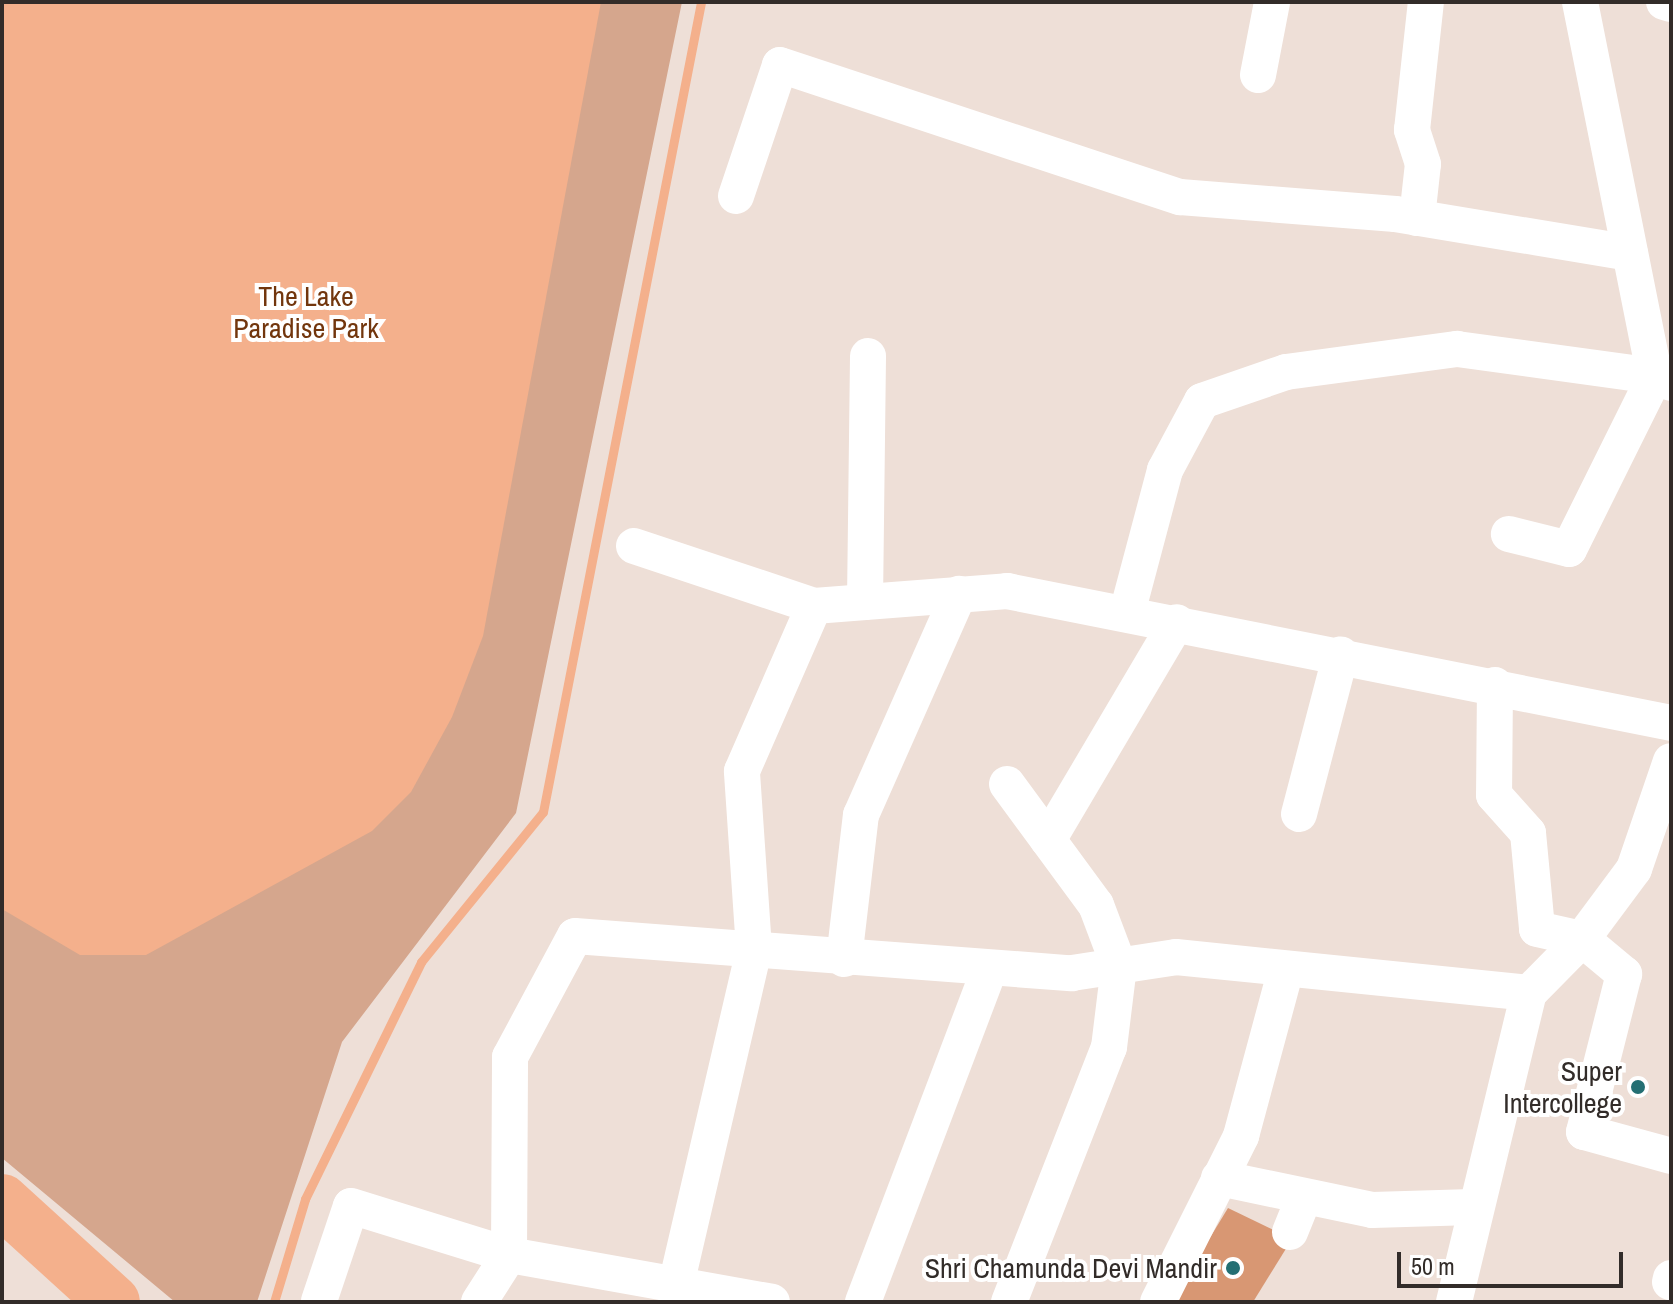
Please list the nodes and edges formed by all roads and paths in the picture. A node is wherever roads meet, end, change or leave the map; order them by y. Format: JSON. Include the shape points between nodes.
{"nodes":[{"id":1,"x":1272,"y":2,"type":"edge"},
{"id":2,"x":1426,"y":2,"type":"edge"},
{"id":3,"x":1580,"y":2,"type":"edge"},
{"id":4,"x":1664,"y":2,"type":"edge"},
{"id":5,"x":1671,"y":4,"type":"edge"},
{"id":6,"x":1258,"y":75,"type":"dead end"},
{"id":7,"x":736,"y":196,"type":"dead end"},
{"id":8,"x":1417,"y":218,"type":"junction"},
{"id":9,"x":1630,"y":253,"type":"junction"},
{"id":10,"x":868,"y":356,"type":"dead end"},
{"id":11,"x":1663,"y":380,"type":"edge"},
{"id":12,"x":1509,"y":534,"type":"dead end"},
{"id":13,"x":634,"y":546,"type":"dead end"},
{"id":14,"x":959,"y":594,"type":"junction"},
{"id":15,"x":865,"y":602,"type":"junction"},
{"id":16,"x":814,"y":606,"type":"junction"},
{"id":17,"x":1127,"y":613,"type":"junction"},
{"id":18,"x":1177,"y":622,"type":"junction"},
{"id":19,"x":1341,"y":654,"type":"junction"},
{"id":20,"x":1495,"y":685,"type":"junction"},
{"id":21,"x":1671,"y":723,"type":"edge"},
{"id":22,"x":1671,"y":761,"type":"edge"},
{"id":23,"x":1007,"y":784,"type":"dead end"},
{"id":24,"x":1299,"y":814,"type":"dead end"},
{"id":25,"x":1048,"y":840,"type":"junction"},
{"id":26,"x":1582,"y":939,"type":"junction"},
{"id":27,"x":754,"y":949,"type":"junction"},
{"id":28,"x":844,"y":959,"type":"junction"},
{"id":29,"x":1119,"y":966,"type":"junction"},
{"id":30,"x":1286,"y":969,"type":"junction"},
{"id":31,"x":989,"y":970,"type":"junction"},
{"id":32,"x":1529,"y":993,"type":"junction"},
{"id":33,"x":1671,"y":1156,"type":"edge"},
{"id":34,"x":1219,"y":1178,"type":"junction"},
{"id":35,"x":1304,"y":1198,"type":"junction"},
{"id":36,"x":1473,"y":1207,"type":"junction"},
{"id":37,"x":1290,"y":1232,"type":"dead end"},
{"id":38,"x":509,"y":1255,"type":"junction"},
{"id":39,"x":676,"y":1285,"type":"junction"},
{"id":40,"x":319,"y":1301,"type":"edge"},
{"id":41,"x":479,"y":1302,"type":"edge"},
{"id":42,"x":772,"y":1302,"type":"edge"},
{"id":43,"x":863,"y":1302,"type":"edge"},
{"id":44,"x":1009,"y":1302,"type":"edge"},
{"id":45,"x":1158,"y":1302,"type":"edge"},
{"id":46,"x":1454,"y":1302,"type":"edge"}],
"edges":[{"from":1,"to":6,"type":"street"},
{"from":2,"to":8,"type":"street","via":[[1412,130],[1423,164]]},
{"from":3,"to":9,"type":"street"},
{"from":4,"to":5,"type":"street"},
{"from":7,"to":8,"type":"street","via":[[780,65],[1180,197]]},
{"from":8,"to":9,"type":"street"},
{"from":9,"to":11,"type":"street"},
{"from":10,"to":15,"type":"street"},
{"from":11,"to":12,"type":"street","via":[[1569,549]]},
{"from":11,"to":17,"type":"street","via":[[1457,349],[1286,372],[1202,401],[1165,470]]},
{"from":13,"to":16,"type":"street"},
{"from":14,"to":15,"type":"street"},
{"from":14,"to":17,"type":"street","via":[[1007,591]]},
{"from":14,"to":28,"type":"street","via":[[861,815]]},
{"from":15,"to":16,"type":"street"},
{"from":16,"to":27,"type":"street","via":[[742,771]]},
{"from":17,"to":18,"type":"street"},
{"from":18,"to":19,"type":"street"},
{"from":18,"to":25,"type":"street"},
{"from":19,"to":20,"type":"street"},
{"from":19,"to":24,"type":"street"},
{"from":20,"to":21,"type":"street"},
{"from":20,"to":26,"type":"street","via":[[1494,795],[1528,833],[1537,929]]},
{"from":22,"to":26,"type":"street","via":[[1634,869]]},
{"from":23,"to":25,"type":"street"},
{"from":25,"to":29,"type":"street","via":[[1096,905]]},
{"from":26,"to":32,"type":"street"},
{"from":26,"to":33,"type":"street","via":[[1624,974],[1584,1132]]},
{"from":27,"to":28,"type":"street"},
{"from":27,"to":38,"type":"street","via":[[575,936],[510,1057]]},
{"from":27,"to":39,"type":"street"},
{"from":28,"to":31,"type":"street"},
{"from":29,"to":30,"type":"street","via":[[1176,957]]},
{"from":29,"to":31,"type":"street","via":[[1072,973]]},
{"from":29,"to":44,"type":"street","via":[[1109,1047]]},
{"from":30,"to":32,"type":"street"},
{"from":30,"to":34,"type":"street","via":[[1241,1136]]},
{"from":31,"to":43,"type":"street"},
{"from":32,"to":36,"type":"street"},
{"from":34,"to":35,"type":"street"},
{"from":34,"to":45,"type":"street"},
{"from":35,"to":36,"type":"street","via":[[1372,1210]]},
{"from":35,"to":37,"type":"street"},
{"from":36,"to":46,"type":"street"},
{"from":38,"to":39,"type":"street"},
{"from":38,"to":40,"type":"street","via":[[351,1206]]},
{"from":38,"to":41,"type":"street"},
{"from":39,"to":42,"type":"street"}]}
